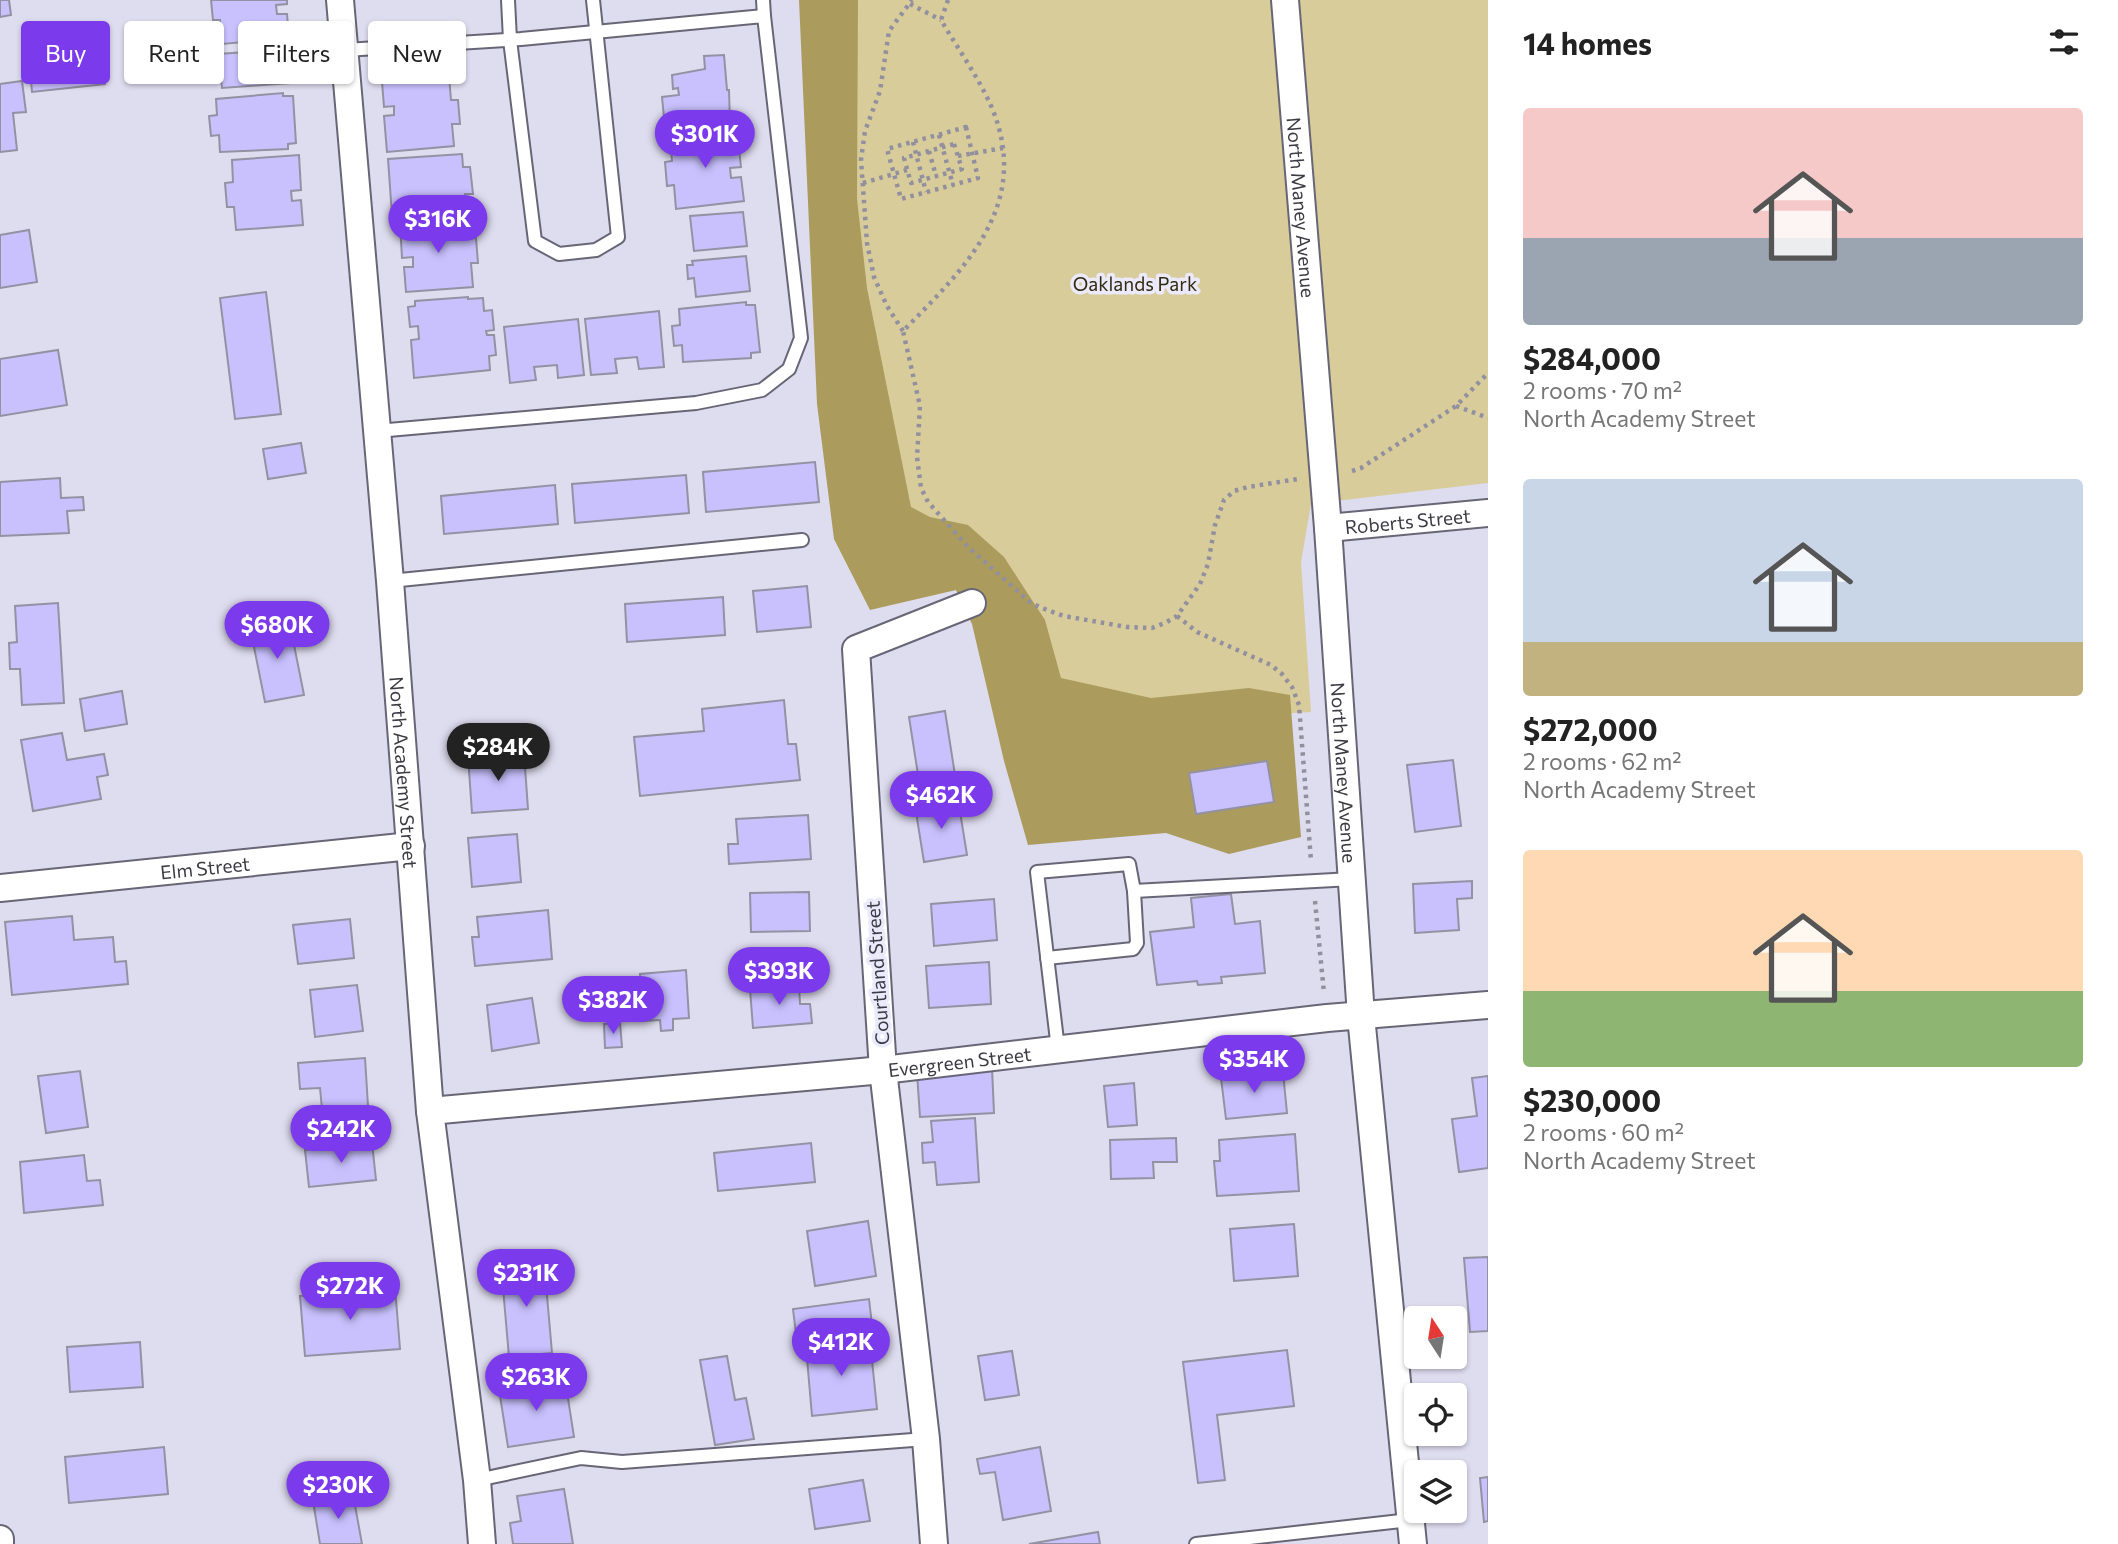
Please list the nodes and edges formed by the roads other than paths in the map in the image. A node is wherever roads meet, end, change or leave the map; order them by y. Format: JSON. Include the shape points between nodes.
{"nodes":[{"id":1,"x":340,"y":0,"type":"edge"},
{"id":2,"x":508,"y":0,"type":"edge"},
{"id":3,"x":593,"y":0,"type":"edge"},
{"id":4,"x":763,"y":0,"type":"edge"},
{"id":5,"x":1285,"y":0,"type":"edge"},
{"id":6,"x":764,"y":16,"type":"junction"},
{"id":7,"x":342,"y":21,"type":"edge"},
{"id":8,"x":597,"y":32,"type":"junction"},
{"id":9,"x":510,"y":40,"type":"junction"},
{"id":10,"x":354,"y":49,"type":"edge"},
{"id":11,"x":348,"y":84,"type":"edge"},
{"id":12,"x":377,"y":431,"type":"junction"},
{"id":13,"x":1488,"y":513,"type":"edge"},
{"id":14,"x":1328,"y":528,"type":"junction"},
{"id":15,"x":802,"y":540,"type":"dead end"},
{"id":16,"x":390,"y":581,"type":"junction"},
{"id":17,"x":972,"y":603,"type":"dead end"},
{"id":18,"x":411,"y":846,"type":"junction"},
{"id":19,"x":1352,"y":879,"type":"junction"},
{"id":20,"x":0,"y":888,"type":"edge"},
{"id":21,"x":1134,"y":891,"type":"junction"},
{"id":22,"x":1047,"y":958,"type":"junction"},
{"id":23,"x":1488,"y":1005,"type":"edge"},
{"id":24,"x":1361,"y":1016,"type":"junction"},
{"id":25,"x":1058,"y":1049,"type":"junction"},
{"id":26,"x":883,"y":1070,"type":"junction"},
{"id":27,"x":430,"y":1111,"type":"junction"},
{"id":28,"x":926,"y":1439,"type":"junction"},
{"id":29,"x":477,"y":1480,"type":"junction"},
{"id":30,"x":1411,"y":1532,"type":"edge"},
{"id":31,"x":0,"y":1539,"type":"edge"},
{"id":32,"x":0,"y":1544,"type":"edge"},
{"id":33,"x":482,"y":1544,"type":"edge"},
{"id":34,"x":934,"y":1544,"type":"edge"},
{"id":35,"x":1196,"y":1544,"type":"edge"}],
"edges":[{"from":1,"to":7,"type":"street","name":"North Academy Street"},
{"from":2,"to":9,"type":"lane"},
{"from":3,"to":8,"type":"lane"},
{"from":4,"to":6,"type":"lane"},
{"from":5,"to":14,"type":"street","name":"North Maney Avenue"},
{"from":6,"to":8,"type":"lane"},
{"from":6,"to":12,"type":"lane","via":[[801,338],[789,369],[762,390],[696,403]]},
{"from":8,"to":9,"type":"lane"},
{"from":8,"to":9,"type":"lane","via":[[618,237],[596,250],[559,254],[535,241]]},
{"from":9,"to":10,"type":"lane"},
{"from":11,"to":12,"type":"street","name":"North Academy Street"},
{"from":12,"to":16,"type":"street","name":"North Academy Street"},
{"from":13,"to":14,"type":"street","name":"Roberts Street"},
{"from":14,"to":19,"type":"street","name":"North Maney Avenue"},
{"from":15,"to":16,"type":"lane"},
{"from":16,"to":18,"type":"street","name":"North Academy Street"},
{"from":17,"to":26,"type":"street","name":"Courtland Street","via":[[856,649]]},
{"from":18,"to":20,"type":"street","name":"Elm Street"},
{"from":18,"to":27,"type":"street","name":"North Academy Street"},
{"from":19,"to":21,"type":"lane"},
{"from":19,"to":24,"type":"street","name":"North Maney Avenue"},
{"from":21,"to":22,"type":"lane","via":[[1137,943],[1133,949]]},
{"from":21,"to":22,"type":"lane","via":[[1129,864],[1037,872]]},
{"from":22,"to":25,"type":"lane"},
{"from":23,"to":24,"type":"street","name":"Evergreen Street"},
{"from":24,"to":25,"type":"street","name":"Evergreen Street"},
{"from":24,"to":30,"type":"street","name":"North Maney Avenue"},
{"from":25,"to":26,"type":"street","name":"Evergreen Street"},
{"from":26,"to":27,"type":"street","name":"Evergreen Street"},
{"from":26,"to":28,"type":"street","name":"Courtland Street"},
{"from":27,"to":29,"type":"street","name":"North Academy Street"},
{"from":28,"to":29,"type":"lane","via":[[622,1462],[581,1458]]},
{"from":28,"to":34,"type":"street","name":"Courtland Street"},
{"from":29,"to":33,"type":"street","name":"North Academy Street"},
{"from":30,"to":35,"type":"lane"},
{"from":31,"to":32,"type":"street"}]}
